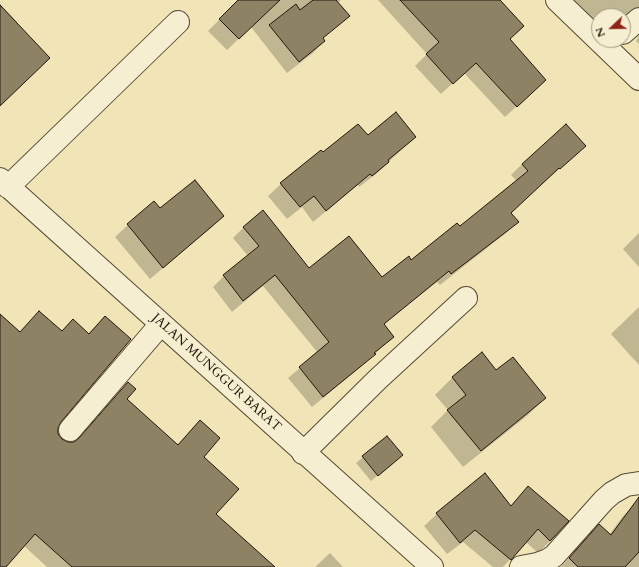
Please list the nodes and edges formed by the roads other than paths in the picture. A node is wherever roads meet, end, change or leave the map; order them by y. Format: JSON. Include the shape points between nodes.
{"nodes":[{"id":1,"x":556,"y":0,"type":"edge"},
{"id":2,"x":639,"y":19,"type":"edge"},
{"id":3,"x":178,"y":22,"type":"dead end"},
{"id":4,"x":631,"y":26,"type":"edge"},
{"id":5,"x":591,"y":28,"type":"edge"},
{"id":6,"x":614,"y":48,"type":"edge"},
{"id":7,"x":639,"y":79,"type":"edge"},
{"id":8,"x":4,"y":183,"type":"edge"},
{"id":9,"x":466,"y":298,"type":"dead end"},
{"id":10,"x":161,"y":324,"type":"junction"},
{"id":11,"x":70,"y":430,"type":"dead end"},
{"id":12,"x":303,"y":453,"type":"junction"},
{"id":13,"x":639,"y":483,"type":"edge"},
{"id":14,"x":432,"y":567,"type":"edge"},
{"id":15,"x":520,"y":567,"type":"edge"}],
"edges":[{"from":1,"to":5,"type":"street"},
{"from":2,"to":4,"type":"street"},
{"from":3,"to":8,"type":"street"},
{"from":6,"to":7,"type":"street"},
{"from":8,"to":10,"type":"street","name":"JALAN MUNGGUR BARAT"},
{"from":9,"to":12,"type":"street"},
{"from":10,"to":11,"type":"street"},
{"from":10,"to":12,"type":"street","name":"JALAN MUNGGUR BARAT"},
{"from":12,"to":14,"type":"street","name":"JALAN MUNGGUR BARAT"},
{"from":13,"to":15,"type":"street","via":[[612,493],[554,556],[537,564]]}]}
